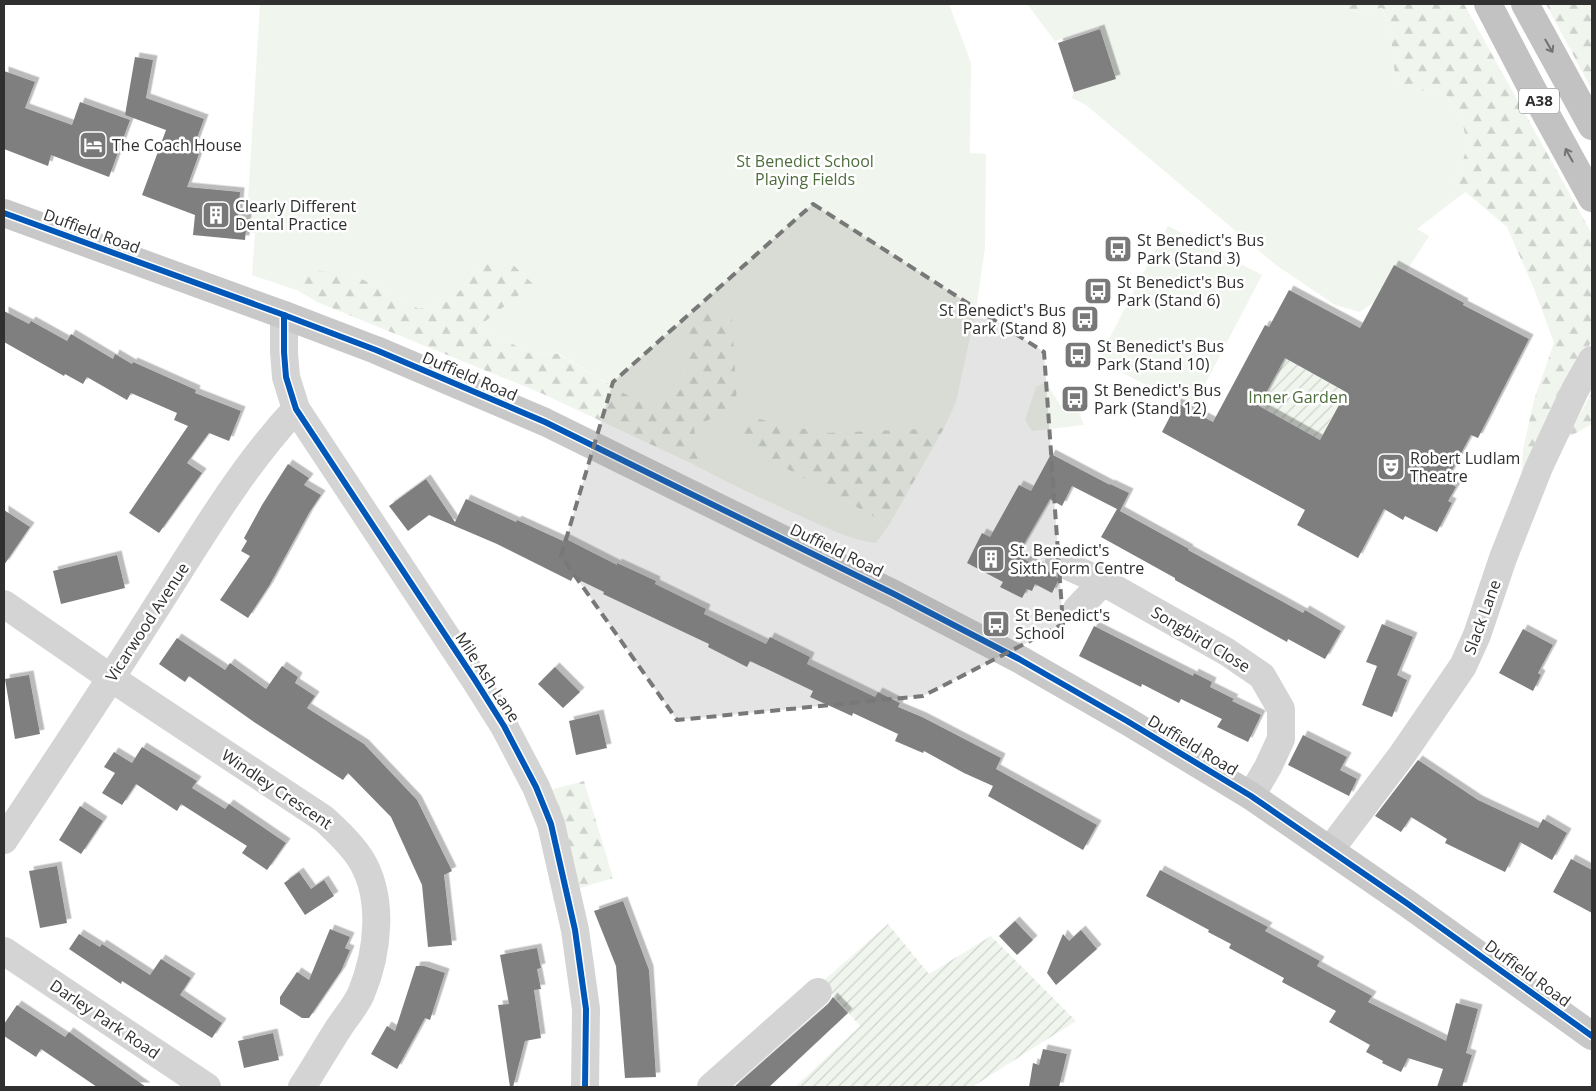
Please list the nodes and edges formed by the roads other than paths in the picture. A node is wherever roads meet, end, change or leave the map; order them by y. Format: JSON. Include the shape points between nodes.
{"nodes":[{"id":1,"x":1488,"y":4,"type":"edge"},
{"id":2,"x":1525,"y":4,"type":"edge"},
{"id":3,"x":1592,"y":126,"type":"edge"},
{"id":4,"x":1592,"y":198,"type":"edge"},
{"id":5,"x":4,"y":214,"type":"edge"},
{"id":6,"x":284,"y":315,"type":"junction"},
{"id":7,"x":1592,"y":360,"type":"edge"},
{"id":8,"x":296,"y":409,"type":"junction"},
{"id":9,"x":1059,"y":562,"type":"dead end"},
{"id":10,"x":1102,"y":582,"type":"junction"},
{"id":11,"x":4,"y":604,"type":"edge"},
{"id":12,"x":1077,"y":609,"type":"dead end"},
{"id":13,"x":111,"y":678,"type":"junction"},
{"id":14,"x":1251,"y":796,"type":"junction"},
{"id":15,"x":4,"y":840,"type":"edge"},
{"id":16,"x":1330,"y":850,"type":"junction"},
{"id":17,"x":4,"y":951,"type":"edge"},
{"id":18,"x":818,"y":992,"type":"dead end"},
{"id":19,"x":1592,"y":1036,"type":"edge"},
{"id":20,"x":207,"y":1087,"type":"edge"},
{"id":21,"x":302,"y":1087,"type":"edge"},
{"id":22,"x":584,"y":1087,"type":"edge"},
{"id":23,"x":711,"y":1087,"type":"edge"}],
"edges":[{"from":4,"to":1,"type":"highway","number":"A38","one_way":true},
{"from":2,"to":3,"type":"highway","number":"A38","one_way":true},
{"from":5,"to":6,"type":"main road","name":"Duffield Road"},
{"from":6,"to":8,"type":"street","name":"Mile Ash Lane","via":[[286,377]]},
{"from":6,"to":14,"type":"main road","name":"Duffield Road","via":[[376,350],[545,422],[894,594],[1019,659]]},
{"from":7,"to":16,"type":"street","name":"Slack Lane","via":[[1538,467],[1463,666],[1402,755]]},
{"from":8,"to":13,"type":"street","name":"Vicarwood Avenue","via":[[252,461]]},
{"from":8,"to":22,"type":"street","name":"Mile Ash Lane","via":[[475,680],[536,786],[551,824],[575,930],[586,1009]]},
{"from":9,"to":10,"type":"street","name":"Songbird Close"},
{"from":10,"to":12,"type":"street"},
{"from":10,"to":14,"type":"street","name":"Songbird Close","via":[[1227,652],[1262,676],[1281,709],[1281,739]]},
{"from":11,"to":13,"type":"street","name":"Windley Crescent"},
{"from":13,"to":15,"type":"street","name":"Vicarwood Avenue"},
{"from":13,"to":21,"type":"street","name":"Windley Crescent","via":[[324,819],[360,858],[376,903],[372,963],[360,995]]},
{"from":14,"to":16,"type":"main road","name":"Duffield Road"},
{"from":16,"to":19,"type":"main road","name":"Duffield Road"},
{"from":17,"to":20,"type":"street","name":"Darley Park Road"},
{"from":18,"to":23,"type":"street"}]}
